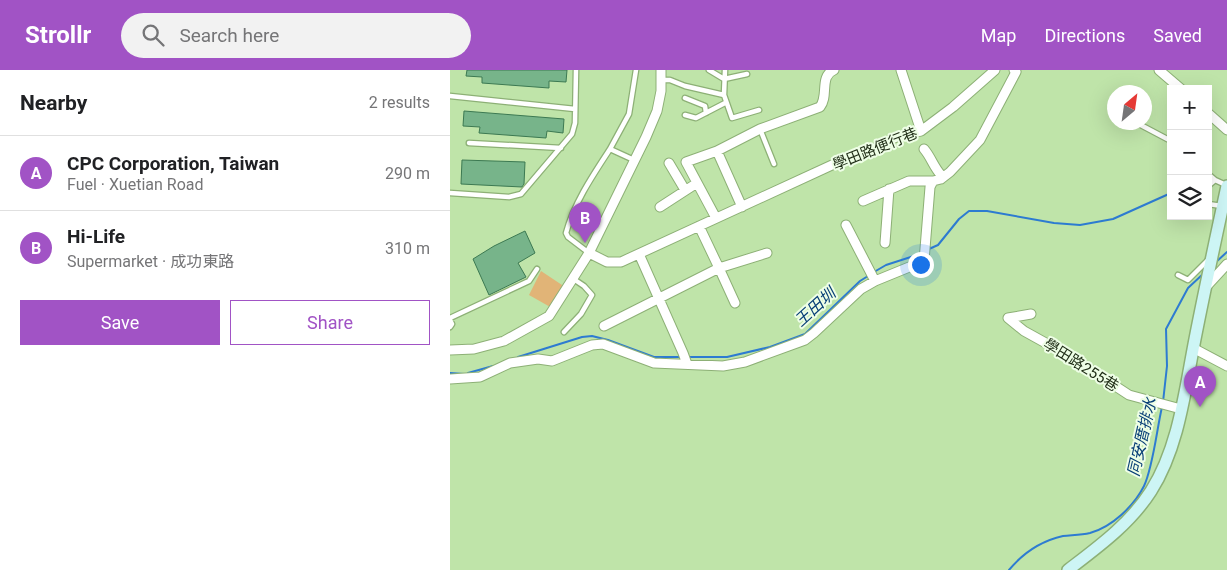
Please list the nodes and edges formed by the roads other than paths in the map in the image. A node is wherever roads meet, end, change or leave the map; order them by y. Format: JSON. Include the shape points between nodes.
{"nodes":[{"id":1,"x":576,"y":70,"type":"edge"},
{"id":2,"x":636,"y":70,"type":"edge"},
{"id":3,"x":661,"y":70,"type":"edge"},
{"id":4,"x":709,"y":70,"type":"edge"},
{"id":5,"x":725,"y":70,"type":"edge"},
{"id":6,"x":834,"y":70,"type":"edge"},
{"id":7,"x":901,"y":70,"type":"edge"},
{"id":8,"x":994,"y":70,"type":"edge"},
{"id":9,"x":1014,"y":70,"type":"edge"},
{"id":10,"x":1159,"y":70,"type":"edge"},
{"id":11,"x":747,"y":74,"type":"dead end"},
{"id":12,"x":724,"y":78,"type":"junction"},
{"id":13,"x":662,"y":80,"type":"junction"},
{"id":14,"x":1176,"y":85,"type":"edge"},
{"id":15,"x":724,"y":95,"type":"junction"},
{"id":16,"x":450,"y":96,"type":"edge"},
{"id":17,"x":685,"y":98,"type":"dead end"},
{"id":18,"x":726,"y":103,"type":"junction"},
{"id":19,"x":574,"y":109,"type":"junction"},
{"id":20,"x":759,"y":110,"type":"dead end"},
{"id":21,"x":706,"y":112,"type":"junction"},
{"id":22,"x":685,"y":115,"type":"dead end"},
{"id":23,"x":1212,"y":117,"type":"edge"},
{"id":24,"x":760,"y":129,"type":"junction"},
{"id":25,"x":1150,"y":130,"type":"edge"},
{"id":26,"x":1227,"y":130,"type":"edge"},
{"id":27,"x":921,"y":132,"type":"junction"},
{"id":28,"x":1167,"y":139,"type":"edge"},
{"id":29,"x":469,"y":143,"type":"dead end"},
{"id":30,"x":561,"y":148,"type":"junction"},
{"id":31,"x":610,"y":149,"type":"junction"},
{"id":32,"x":924,"y":149,"type":"dead end"},
{"id":33,"x":717,"y":150,"type":"junction"},
{"id":34,"x":634,"y":160,"type":"junction"},
{"id":35,"x":669,"y":163,"type":"dead end"},
{"id":36,"x":774,"y":164,"type":"dead end"},
{"id":37,"x":1209,"y":175,"type":"edge"},
{"id":38,"x":937,"y":180,"type":"junction"},
{"id":39,"x":1214,"y":180,"type":"joint"},
{"id":40,"x":697,"y":183,"type":"junction"},
{"id":41,"x":1227,"y":186,"type":"edge"},
{"id":42,"x":889,"y":189,"type":"junction"},
{"id":43,"x":685,"y":190,"type":"junction"},
{"id":44,"x":450,"y":193,"type":"edge"},
{"id":45,"x":863,"y":201,"type":"dead end"},
{"id":46,"x":1212,"y":205,"type":"edge"},
{"id":47,"x":1223,"y":206,"type":"junction"},
{"id":48,"x":660,"y":207,"type":"dead end"},
{"id":49,"x":742,"y":207,"type":"junction"},
{"id":50,"x":716,"y":218,"type":"junction"},
{"id":51,"x":846,"y":225,"type":"dead end"},
{"id":52,"x":699,"y":226,"type":"junction"},
{"id":53,"x":885,"y":243,"type":"dead end"},
{"id":54,"x":589,"y":253,"type":"junction"},
{"id":55,"x":767,"y":253,"type":"dead end"},
{"id":56,"x":639,"y":254,"type":"junction"},
{"id":57,"x":1212,"y":256,"type":"junction"},
{"id":58,"x":1227,"y":264,"type":"edge"},
{"id":59,"x":719,"y":268,"type":"junction"},
{"id":60,"x":537,"y":269,"type":"dead end"},
{"id":61,"x":1178,"y":275,"type":"dead end"},
{"id":62,"x":572,"y":278,"type":"junction"},
{"id":63,"x":875,"y":282,"type":"junction"},
{"id":64,"x":1205,"y":288,"type":"junction"},
{"id":65,"x":658,"y":299,"type":"junction"},
{"id":66,"x":735,"y":303,"type":"dead end"},
{"id":67,"x":1031,"y":314,"type":"dead end"},
{"id":68,"x":450,"y":319,"type":"edge"},
{"id":69,"x":450,"y":326,"type":"edge"},
{"id":70,"x":604,"y":326,"type":"dead end"},
{"id":71,"x":564,"y":332,"type":"dead end"},
{"id":72,"x":1193,"y":348,"type":"junction"},
{"id":73,"x":450,"y":350,"type":"edge"},
{"id":74,"x":687,"y":364,"type":"junction"},
{"id":75,"x":1227,"y":366,"type":"edge"},
{"id":76,"x":450,"y":379,"type":"edge"},
{"id":77,"x":1176,"y":408,"type":"junction"},
{"id":78,"x":1068,"y":570,"type":"edge"}],
"edges":[{"from":1,"to":19,"type":"lane"},
{"from":2,"to":31,"type":"lane","via":[[629,114]]},
{"from":3,"to":13,"type":"street"},
{"from":4,"to":12,"type":"lane"},
{"from":5,"to":12,"type":"lane"},
{"from":6,"to":24,"type":"street","via":[[826,77],[820,107]]},
{"from":7,"to":27,"type":"street"},
{"from":8,"to":27,"type":"street","name":"學田路便行巷"},
{"from":9,"to":38,"type":"street","via":[[1016,72],[980,140]]},
{"from":10,"to":14,"type":"street"},
{"from":11,"to":12,"type":"lane"},
{"from":12,"to":15,"type":"lane"},
{"from":13,"to":15,"type":"lane"},
{"from":13,"to":34,"type":"street","via":[[657,111]]},
{"from":15,"to":18,"type":"lane"},
{"from":16,"to":19,"type":"lane"},
{"from":17,"to":21,"type":"lane","via":[[705,106]]},
{"from":18,"to":20,"type":"lane","via":[[732,118]]},
{"from":18,"to":21,"type":"lane"},
{"from":19,"to":30,"type":"lane","via":[[572,134]]},
{"from":21,"to":22,"type":"lane","via":[[696,118]]},
{"from":23,"to":26,"type":"street"},
{"from":24,"to":33,"type":"street"},
{"from":24,"to":36,"type":"lane"},
{"from":25,"to":28,"type":"lane"},
{"from":27,"to":49,"type":"street","name":"學田路便行巷","via":[[896,137]]},
{"from":29,"to":30,"type":"lane"},
{"from":30,"to":44,"type":"lane","via":[[521,194],[509,197]]},
{"from":31,"to":34,"type":"lane"},
{"from":31,"to":54,"type":"lane","via":[[591,178],[566,234]]},
{"from":32,"to":38,"type":"street","via":[[940,174]]},
{"from":33,"to":40,"type":"street","via":[[686,162]]},
{"from":33,"to":49,"type":"street"},
{"from":34,"to":54,"type":"street"},
{"from":35,"to":43,"type":"street"},
{"from":37,"to":39,"type":"lane"},
{"from":38,"to":42,"type":"street","via":[[909,180]]},
{"from":38,"to":63,"type":"street","via":[[930,187],[924,261]]},
{"from":39,"to":41,"type":"lane"},
{"from":40,"to":43,"type":"street"},
{"from":40,"to":50,"type":"street"},
{"from":41,"to":47,"type":"main road"},
{"from":42,"to":45,"type":"street"},
{"from":42,"to":53,"type":"street"},
{"from":43,"to":48,"type":"street"},
{"from":46,"to":47,"type":"lane"},
{"from":47,"to":57,"type":"main road"},
{"from":49,"to":50,"type":"street","name":"學田路便行巷"},
{"from":50,"to":52,"type":"street","name":"學田路便行巷"},
{"from":51,"to":63,"type":"street"},
{"from":52,"to":56,"type":"street","name":"學田路便行巷"},
{"from":52,"to":59,"type":"street"},
{"from":54,"to":56,"type":"street","name":"學田路便行巷","via":[[607,262],[621,262]]},
{"from":54,"to":62,"type":"street"},
{"from":55,"to":59,"type":"street"},
{"from":56,"to":65,"type":"street"},
{"from":57,"to":61,"type":"lane","via":[[1188,280]]},
{"from":57,"to":64,"type":"main road"},
{"from":58,"to":64,"type":"street"},
{"from":59,"to":65,"type":"street"},
{"from":59,"to":66,"type":"street"},
{"from":60,"to":68,"type":"lane","via":[[529,281]]},
{"from":62,"to":71,"type":"lane","via":[[592,295],[581,314]]},
{"from":62,"to":73,"type":"street","via":[[549,316],[531,327],[504,341],[474,349]]},
{"from":63,"to":74,"type":"street","via":[[861,290],[805,340],[745,362],[723,366]]},
{"from":64,"to":72,"type":"main road"},
{"from":65,"to":70,"type":"street"},
{"from":65,"to":74,"type":"street"},
{"from":67,"to":77,"type":"street","name":"學田路255巷","via":[[1008,318],[1129,395]]},
{"from":68,"to":69,"type":"lane"},
{"from":72,"to":75,"type":"street"},
{"from":72,"to":77,"type":"main road"},
{"from":74,"to":76,"type":"street","via":[[654,363],[603,344],[592,345],[552,361],[538,359],[510,363],[480,377]]},
{"from":77,"to":78,"type":"main road","via":[[1167,459],[1150,493],[1131,516]]}]}
